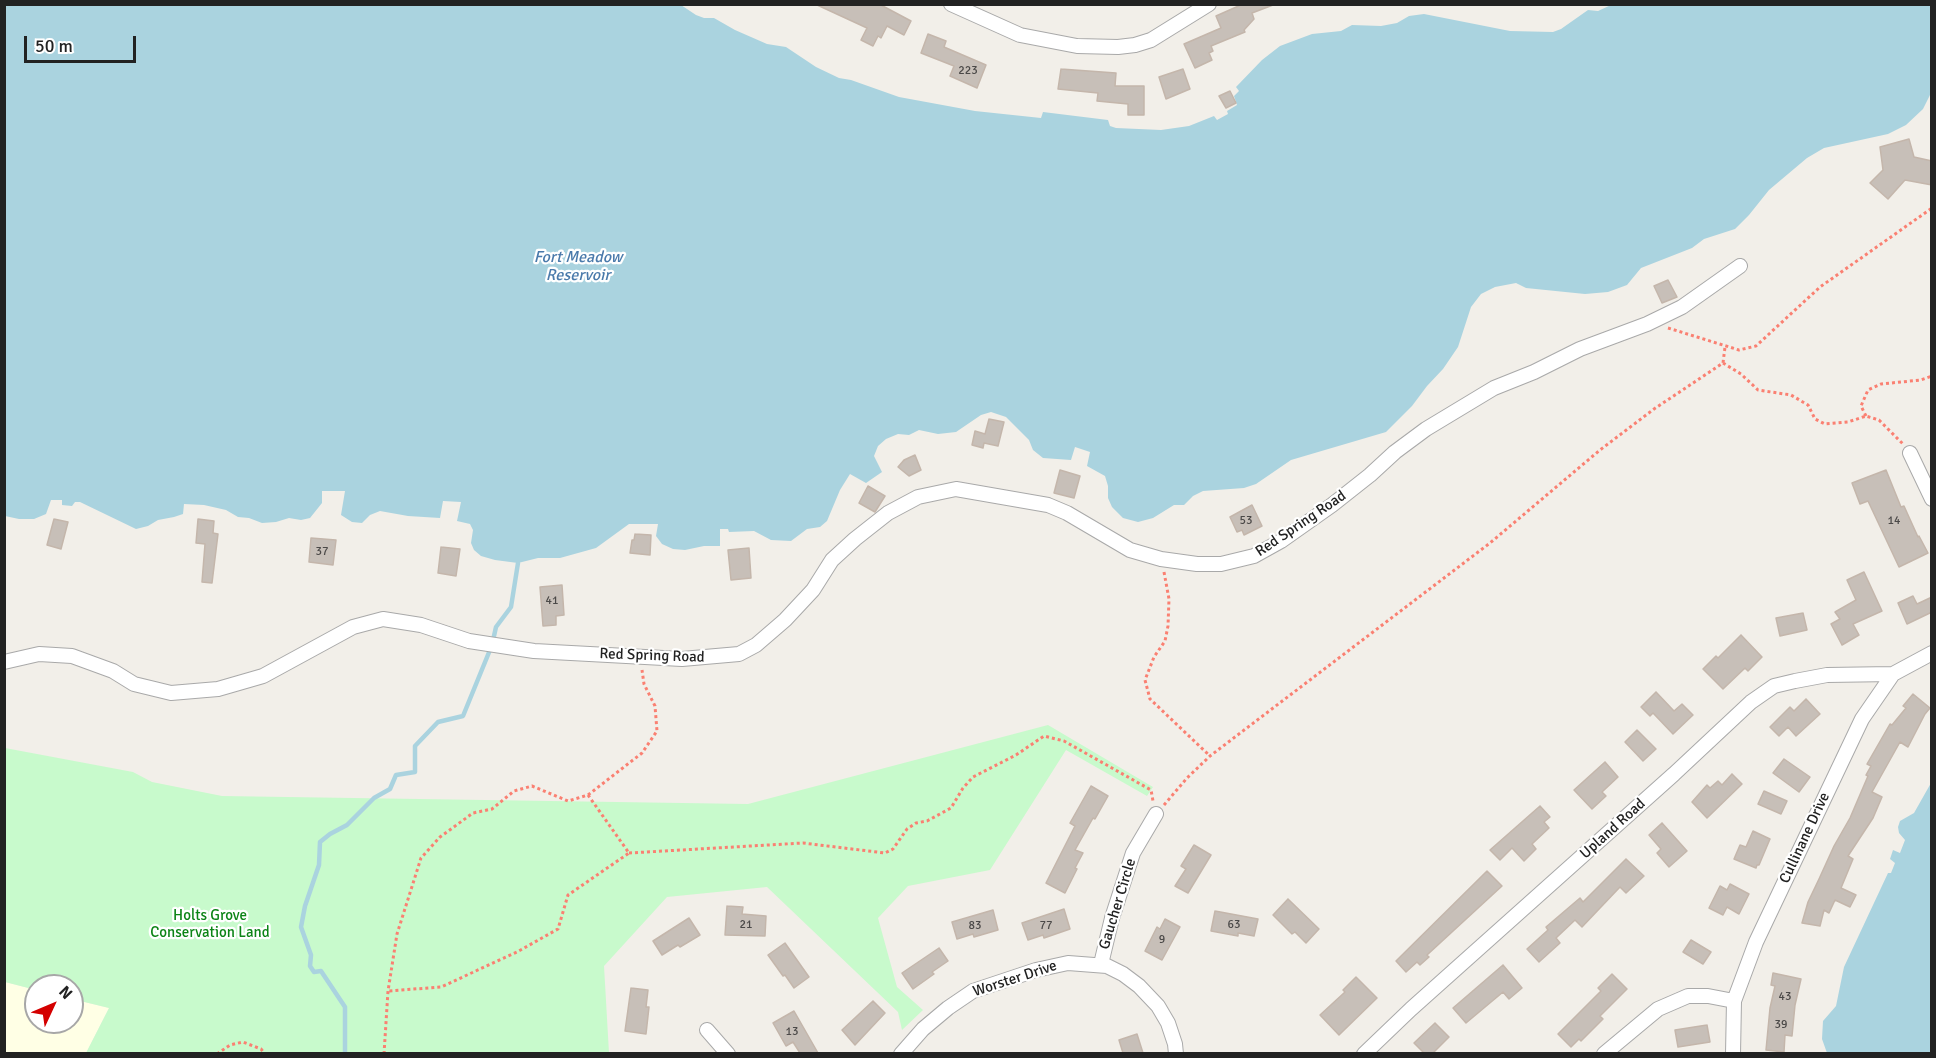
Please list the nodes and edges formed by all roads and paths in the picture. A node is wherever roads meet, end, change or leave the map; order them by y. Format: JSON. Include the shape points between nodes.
{"nodes":[{"id":1,"x":951,"y":4,"type":"edge"},
{"id":2,"x":1209,"y":4,"type":"edge"},
{"id":3,"x":1932,"y":208,"type":"edge"},
{"id":4,"x":1740,"y":266,"type":"dead end"},
{"id":5,"x":1653,"y":320,"type":"junction"},
{"id":6,"x":1725,"y":347,"type":"junction"},
{"id":7,"x":1723,"y":363,"type":"junction"},
{"id":8,"x":1932,"y":376,"type":"edge"},
{"id":9,"x":1866,"y":416,"type":"junction"},
{"id":10,"x":1910,"y":453,"type":"joint"},
{"id":11,"x":1932,"y":499,"type":"edge"},
{"id":12,"x":1161,"y":559,"type":"junction"},
{"id":13,"x":1932,"y":653,"type":"edge"},
{"id":14,"x":640,"y":656,"type":"junction"},
{"id":15,"x":4,"y":662,"type":"edge"},
{"id":16,"x":1893,"y":674,"type":"junction"},
{"id":17,"x":1210,"y":756,"type":"junction"},
{"id":18,"x":588,"y":795,"type":"junction"},
{"id":19,"x":1156,"y":814,"type":"junction"},
{"id":20,"x":629,"y":853,"type":"junction"},
{"id":21,"x":1101,"y":964,"type":"junction"},
{"id":22,"x":388,"y":991,"type":"junction"},
{"id":23,"x":1734,"y":1001,"type":"junction"},
{"id":24,"x":707,"y":1030,"type":"dead end"},
{"id":25,"x":217,"y":1053,"type":"edge"},
{"id":26,"x":265,"y":1053,"type":"edge"},
{"id":27,"x":384,"y":1053,"type":"edge"},
{"id":28,"x":728,"y":1053,"type":"edge"},
{"id":29,"x":901,"y":1053,"type":"edge"},
{"id":30,"x":1176,"y":1053,"type":"edge"},
{"id":31,"x":1364,"y":1053,"type":"edge"},
{"id":32,"x":1604,"y":1053,"type":"edge"},
{"id":33,"x":1733,"y":1053,"type":"edge"}],
"edges":[{"from":1,"to":2,"type":"street","via":[[1020,35],[1077,46],[1108,47],[1151,40]]},
{"from":3,"to":6,"type":"path","via":[[1820,287],[1756,346],[1738,351]]},
{"from":4,"to":5,"type":"street","name":"Red Spring Road","via":[[1682,307]]},
{"from":5,"to":6,"type":"path"},
{"from":5,"to":12,"type":"street","name":"Red Spring Road","via":[[1486,392],[1414,438],[1332,505],[1254,556],[1221,564]]},
{"from":6,"to":7,"type":"path"},
{"from":7,"to":9,"type":"path","via":[[1758,390],[1791,395],[1808,405],[1815,419],[1825,424]]},
{"from":7,"to":17,"type":"path","via":[[1600,450],[1490,543]]},
{"from":8,"to":9,"type":"path","via":[[1881,384],[1868,390],[1862,406]]},
{"from":9,"to":10,"type":"path","via":[[1879,420]]},
{"from":10,"to":11,"type":"street"},
{"from":12,"to":14,"type":"street","name":"Red Spring Road","via":[[1130,550],[1048,505],[956,489],[918,497],[888,513],[832,560],[813,590],[785,620],[739,654],[682,659]]},
{"from":12,"to":17,"type":"path","via":[[1169,599],[1168,626],[1165,641],[1145,680],[1150,699]]},
{"from":13,"to":16,"type":"street","name":"Cullinane Drive"},
{"from":14,"to":15,"type":"street","name":"Red Spring Road","via":[[534,651],[469,641],[421,625],[383,620],[353,627],[264,676],[218,688],[171,693],[134,684],[113,671],[72,656],[39,654]]},
{"from":14,"to":18,"type":"path","via":[[657,731],[642,753]]},
{"from":16,"to":23,"type":"street","name":"Cullinane Drive","via":[[1862,719],[1756,942]]},
{"from":16,"to":31,"type":"street","name":"Upland Road","via":[[1827,675],[1795,681],[1774,686],[1751,702]]},
{"from":17,"to":19,"type":"path"},
{"from":18,"to":20,"type":"path"},
{"from":18,"to":22,"type":"path","via":[[568,801],[532,786],[514,791],[492,809],[473,813],[440,837],[421,858],[397,934]]},
{"from":19,"to":20,"type":"path","via":[[1151,790],[1064,741],[1044,736],[974,777],[951,808],[907,829],[893,849],[885,853],[803,843]]},
{"from":19,"to":21,"type":"street","name":"Gaucher Circle","via":[[1133,854]]},
{"from":20,"to":22,"type":"path","via":[[568,895],[558,929],[441,987]]},
{"from":21,"to":29,"type":"street","name":"Worster Drive","via":[[1068,963],[973,991],[939,1015]]},
{"from":21,"to":30,"type":"street","name":"Worster Drive","via":[[1123,974],[1158,1006],[1168,1023]]},
{"from":22,"to":27,"type":"path"},
{"from":23,"to":32,"type":"street","via":[[1688,996],[1658,1009]]},
{"from":23,"to":33,"type":"street","name":"Cullinane Drive"},
{"from":24,"to":28,"type":"street"},
{"from":25,"to":26,"type":"path","via":[[243,1042]]}]}
